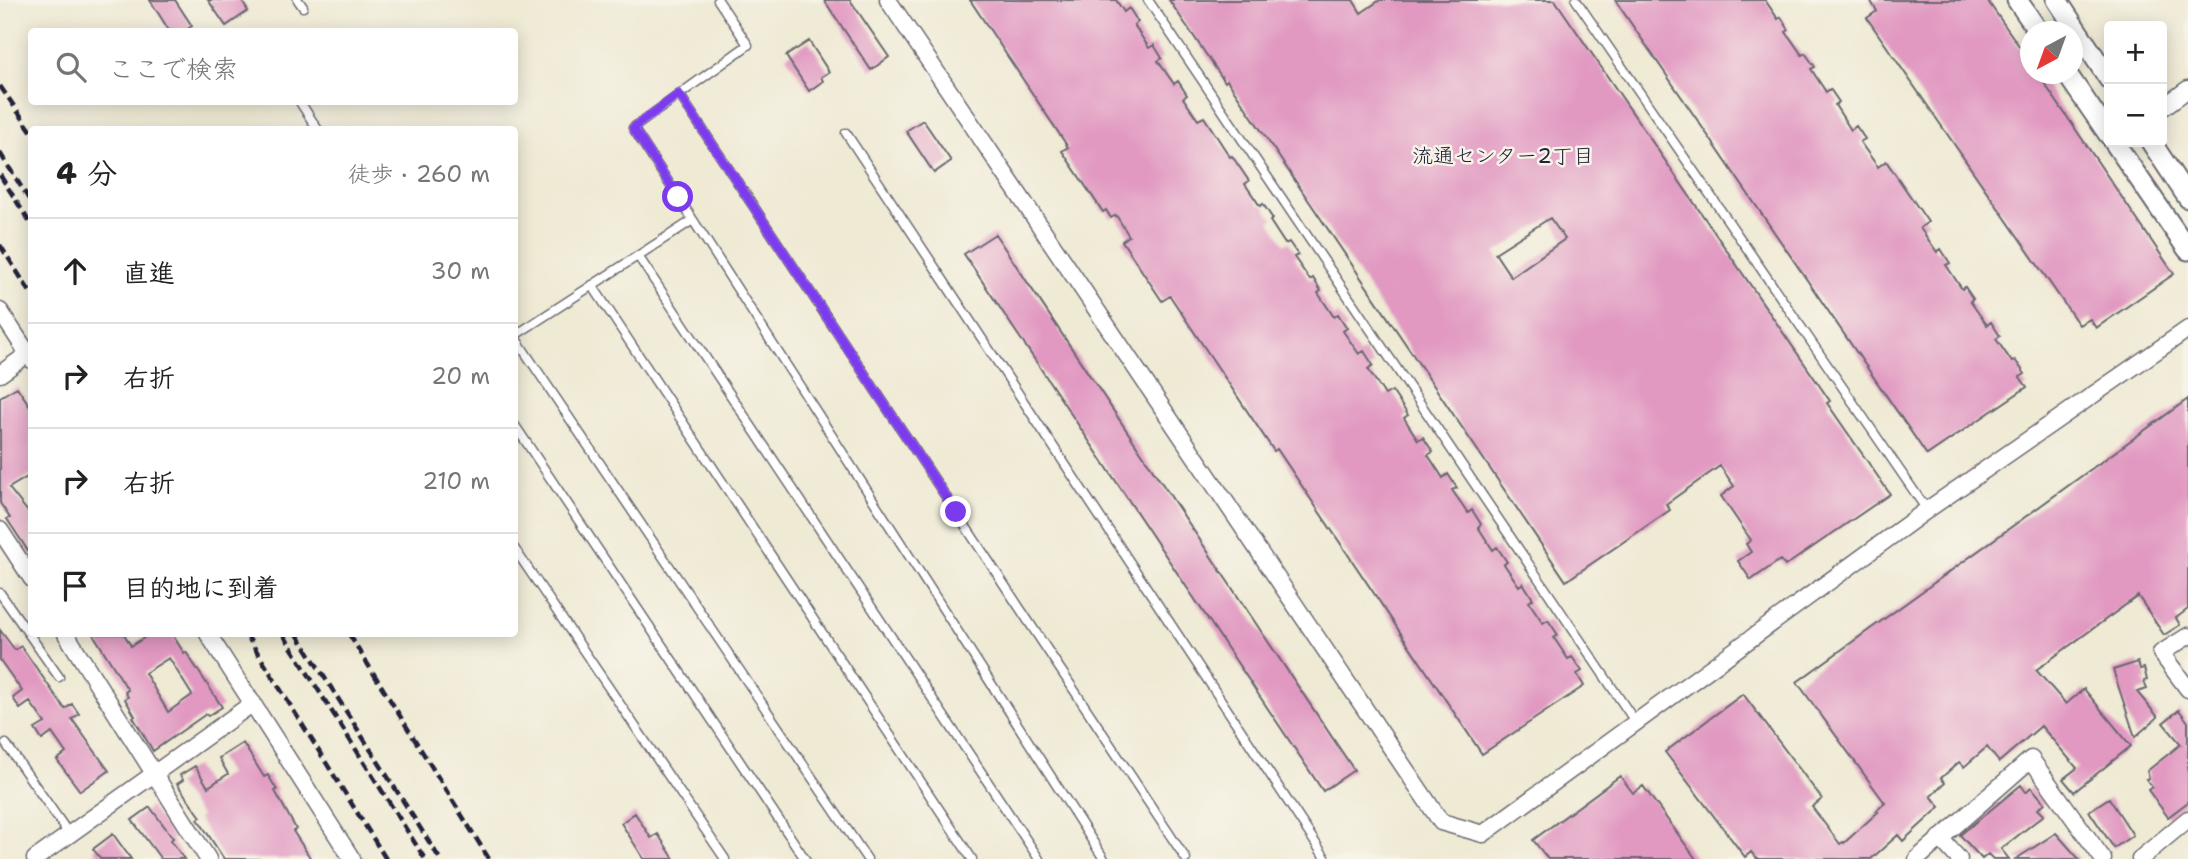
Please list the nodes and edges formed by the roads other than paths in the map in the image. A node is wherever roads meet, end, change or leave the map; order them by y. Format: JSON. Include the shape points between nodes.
{"nodes":[{"id":1,"x":718,"y":0,"type":"edge"},
{"id":2,"x":888,"y":0,"type":"edge"},
{"id":3,"x":1147,"y":0,"type":"edge"},
{"id":4,"x":1576,"y":0,"type":"edge"},
{"id":5,"x":2017,"y":0,"type":"edge"},
{"id":6,"x":2057,"y":0,"type":"edge"},
{"id":7,"x":2031,"y":21,"type":"edge"},
{"id":8,"x":2104,"y":71,"type":"edge"},
{"id":9,"x":2074,"y":84,"type":"edge"},
{"id":10,"x":2188,"y":89,"type":"edge"},
{"id":11,"x":679,"y":94,"type":"junction"},
{"id":12,"x":2167,"y":104,"type":"edge"},
{"id":13,"x":302,"y":105,"type":"edge"},
{"id":14,"x":315,"y":126,"type":"edge"},
{"id":15,"x":2104,"y":128,"type":"edge"},
{"id":16,"x":846,"y":133,"type":"dead end"},
{"id":17,"x":2117,"y":147,"type":"edge"},
{"id":18,"x":2154,"y":147,"type":"edge"},
{"id":19,"x":2188,"y":198,"type":"edge"},
{"id":20,"x":693,"y":220,"type":"junction"},
{"id":21,"x":2188,"y":250,"type":"edge"},
{"id":22,"x":638,"y":256,"type":"junction"},
{"id":23,"x":593,"y":285,"type":"junction"},
{"id":24,"x":0,"y":311,"type":"edge"},
{"id":25,"x":2188,"y":329,"type":"edge"},
{"id":26,"x":518,"y":333,"type":"edge"},
{"id":27,"x":518,"y":342,"type":"edge"},
{"id":28,"x":28,"y":354,"type":"edge"},
{"id":29,"x":28,"y":358,"type":"edge"},
{"id":30,"x":0,"y":374,"type":"edge"},
{"id":31,"x":518,"y":430,"type":"edge"},
{"id":32,"x":1927,"y":510,"type":"junction"},
{"id":33,"x":0,"y":530,"type":"edge"},
{"id":34,"x":518,"y":554,"type":"edge"},
{"id":35,"x":28,"y":573,"type":"edge"},
{"id":36,"x":0,"y":593,"type":"edge"},
{"id":37,"x":28,"y":633,"type":"edge"},
{"id":38,"x":2188,"y":636,"type":"edge"},
{"id":39,"x":31,"y":637,"type":"edge"},
{"id":40,"x":68,"y":637,"type":"edge"},
{"id":41,"x":210,"y":637,"type":"edge"},
{"id":42,"x":59,"y":677,"type":"dead end"},
{"id":43,"x":2188,"y":689,"type":"edge"},
{"id":44,"x":253,"y":704,"type":"junction"},
{"id":45,"x":1636,"y":723,"type":"junction"},
{"id":46,"x":5,"y":744,"type":"dead end"},
{"id":47,"x":155,"y":772,"type":"junction"},
{"id":48,"x":2188,"y":819,"type":"edge"},
{"id":49,"x":69,"y":834,"type":"junction"},
{"id":50,"x":1940,"y":838,"type":"junction"},
{"id":51,"x":35,"y":859,"type":"edge"},
{"id":52,"x":208,"y":859,"type":"edge"},
{"id":53,"x":352,"y":859,"type":"edge"},
{"id":54,"x":725,"y":859,"type":"edge"},
{"id":55,"x":806,"y":859,"type":"edge"},
{"id":56,"x":867,"y":859,"type":"edge"},
{"id":57,"x":972,"y":859,"type":"edge"},
{"id":58,"x":1039,"y":859,"type":"edge"},
{"id":59,"x":1104,"y":859,"type":"edge"},
{"id":60,"x":1186,"y":859,"type":"edge"},
{"id":61,"x":1326,"y":859,"type":"edge"},
{"id":62,"x":1917,"y":859,"type":"edge"},
{"id":63,"x":1959,"y":859,"type":"edge"},
{"id":64,"x":2103,"y":859,"type":"edge"},
{"id":65,"x":2140,"y":859,"type":"edge"}],
"edges":[{"from":1,"to":11,"type":"lane","via":[[748,45]]},
{"from":2,"to":45,"type":"street","via":[[1441,822],[1483,834]]},
{"from":3,"to":45,"type":"lane"},
{"from":4,"to":32,"type":"lane"},
{"from":5,"to":7,"type":"street"},
{"from":6,"to":8,"type":"street"},
{"from":9,"to":15,"type":"street"},
{"from":10,"to":12,"type":"street"},
{"from":11,"to":20,"type":"lane","via":[[633,128]]},
{"from":11,"to":60,"type":"lane"},
{"from":13,"to":14,"type":"lane"},
{"from":16,"to":61,"type":"lane"},
{"from":17,"to":21,"type":"street"},
{"from":18,"to":19,"type":"street"},
{"from":20,"to":22,"type":"lane"},
{"from":20,"to":59,"type":"lane"},
{"from":22,"to":23,"type":"lane"},
{"from":22,"to":58,"type":"lane"},
{"from":23,"to":26,"type":"lane"},
{"from":23,"to":57,"type":"lane"},
{"from":24,"to":28,"type":"street"},
{"from":25,"to":32,"type":"street"},
{"from":27,"to":56,"type":"lane"},
{"from":29,"to":30,"type":"street"},
{"from":31,"to":55,"type":"lane"},
{"from":32,"to":45,"type":"street"},
{"from":33,"to":35,"type":"street"},
{"from":34,"to":54,"type":"lane"},
{"from":36,"to":37,"type":"lane"},
{"from":38,"to":43,"type":"street","via":[[2161,653]]},
{"from":39,"to":42,"type":"lane"},
{"from":40,"to":47,"type":"street"},
{"from":41,"to":44,"type":"street"},
{"from":44,"to":47,"type":"street"},
{"from":44,"to":53,"type":"street"},
{"from":46,"to":49,"type":"lane"},
{"from":47,"to":49,"type":"street"},
{"from":47,"to":52,"type":"street"},
{"from":48,"to":65,"type":"street"},
{"from":49,"to":51,"type":"street"},
{"from":50,"to":62,"type":"street"},
{"from":50,"to":63,"type":"street"},
{"from":50,"to":64,"type":"street","via":[[2031,759]]}]}
